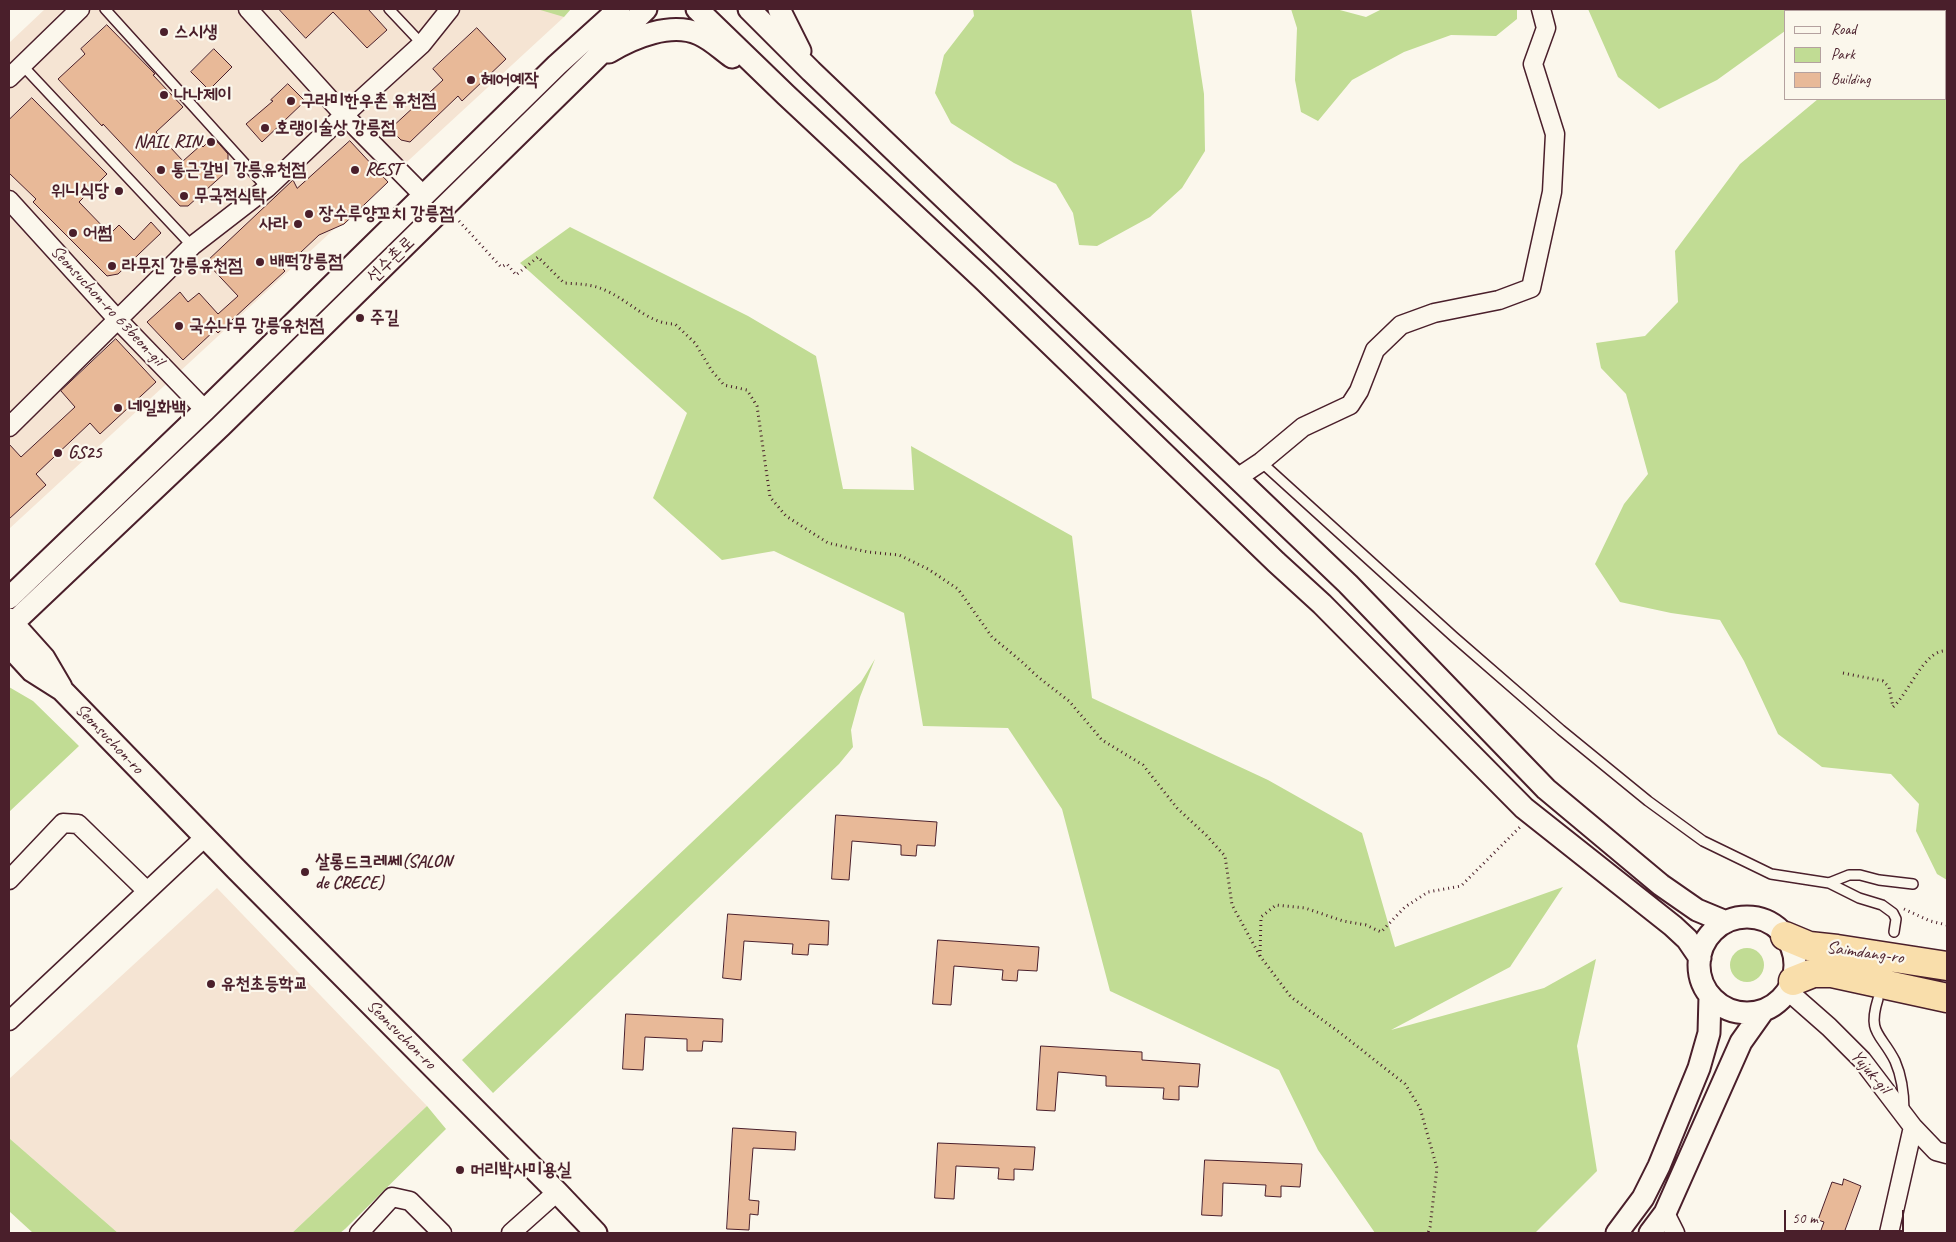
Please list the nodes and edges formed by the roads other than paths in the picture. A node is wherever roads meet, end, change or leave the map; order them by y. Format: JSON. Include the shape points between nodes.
{"nodes":[{"id":1,"x":80,"y":9,"type":"edge"},
{"id":2,"x":105,"y":9,"type":"edge"},
{"id":3,"x":248,"y":9,"type":"edge"},
{"id":4,"x":389,"y":9,"type":"edge"},
{"id":5,"x":450,"y":9,"type":"edge"},
{"id":6,"x":603,"y":9,"type":"edge"},
{"id":7,"x":619,"y":9,"type":"edge"},
{"id":8,"x":646,"y":9,"type":"edge"},
{"id":9,"x":697,"y":9,"type":"edge"},
{"id":10,"x":749,"y":9,"type":"edge"},
{"id":11,"x":779,"y":9,"type":"edge"},
{"id":12,"x":1542,"y":9,"type":"edge"},
{"id":13,"x":422,"y":44,"type":"junction"},
{"id":14,"x":22,"y":64,"type":"junction"},
{"id":15,"x":557,"y":65,"type":"junction"},
{"id":16,"x":588,"y":65,"type":"junction"},
{"id":17,"x":811,"y":71,"type":"junction"},
{"id":18,"x":9,"y":78,"type":"edge"},
{"id":19,"x":786,"y":96,"type":"junction"},
{"id":20,"x":344,"y":115,"type":"junction"},
{"id":21,"x":267,"y":188,"type":"junction"},
{"id":22,"x":424,"y":196,"type":"junction"},
{"id":23,"x":9,"y":200,"type":"edge"},
{"id":24,"x":192,"y":246,"type":"junction"},
{"id":25,"x":118,"y":320,"type":"junction"},
{"id":26,"x":205,"y":410,"type":"junction"},
{"id":27,"x":221,"y":426,"type":"junction"},
{"id":28,"x":9,"y":427,"type":"edge"},
{"id":29,"x":1261,"y":462,"type":"junction"},
{"id":30,"x":1237,"y":478,"type":"junction"},
{"id":31,"x":9,"y":598,"type":"edge"},
{"id":32,"x":10,"y":623,"type":"edge"},
{"id":33,"x":9,"y":646,"type":"edge"},
{"id":34,"x":62,"y":690,"type":"junction"},
{"id":35,"x":205,"y":837,"type":"junction"},
{"id":36,"x":9,"y":880,"type":"edge"},
{"id":37,"x":1829,"y":882,"type":"junction"},
{"id":38,"x":1913,"y":884,"type":"dead end"},
{"id":39,"x":147,"y":892,"type":"junction"},
{"id":40,"x":1726,"y":922,"type":"junction"},
{"id":41,"x":1894,"y":932,"type":"dead end"},
{"id":42,"x":1785,"y":936,"type":"junction"},
{"id":43,"x":1700,"y":958,"type":"junction"},
{"id":44,"x":1947,"y":966,"type":"edge"},
{"id":45,"x":1791,"y":986,"type":"junction"},
{"id":46,"x":1710,"y":996,"type":"junction"},
{"id":47,"x":1947,"y":998,"type":"edge"},
{"id":48,"x":1878,"y":999,"type":"dead end"},
{"id":49,"x":1763,"y":1011,"type":"junction"},
{"id":50,"x":11,"y":1014,"type":"edge"},
{"id":51,"x":1909,"y":1120,"type":"junction"},
{"id":52,"x":1947,"y":1154,"type":"edge"},
{"id":53,"x":557,"y":1192,"type":"junction"},
{"id":54,"x":1665,"y":1212,"type":"junction"},
{"id":55,"x":359,"y":1233,"type":"edge"},
{"id":56,"x":442,"y":1233,"type":"edge"},
{"id":57,"x":512,"y":1233,"type":"edge"},
{"id":58,"x":596,"y":1233,"type":"edge"},
{"id":59,"x":1617,"y":1233,"type":"edge"},
{"id":60,"x":1650,"y":1233,"type":"edge"},
{"id":61,"x":1674,"y":1233,"type":"edge"},
{"id":62,"x":1889,"y":1233,"type":"edge"}],
"edges":[{"from":1,"to":14,"type":"street"},
{"from":2,"to":21,"type":"lane"},
{"from":3,"to":20,"type":"street"},
{"from":4,"to":13,"type":"lane"},
{"from":5,"to":13,"type":"street"},
{"from":6,"to":15,"type":"street"},
{"from":7,"to":15,"type":"street","name":"선수촌로"},
{"from":8,"to":16,"type":"street","name":"선수촌로"},
{"from":9,"to":19,"type":"street"},
{"from":10,"to":17,"type":"street"},
{"from":11,"to":17,"type":"street"},
{"from":12,"to":29,"type":"street","via":[[1546,28],[1533,64],[1555,134],[1552,192],[1532,288],[1499,300],[1434,313],[1401,324],[1375,350],[1350,405],[1303,427]]},
{"from":13,"to":20,"type":"street"},
{"from":14,"to":18,"type":"street"},
{"from":14,"to":24,"type":"lane"},
{"from":15,"to":22,"type":"street","name":"선수촌로"},
{"from":16,"to":19,"type":"street","via":[[623,43],[670,29],[699,34]]},
{"from":16,"to":27,"type":"street","name":"선수촌로"},
{"from":17,"to":30,"type":"street"},
{"from":19,"to":43,"type":"street","via":[[983,279],[1322,604],[1510,794],[1673,926]]},
{"from":20,"to":21,"type":"street"},
{"from":20,"to":22,"type":"street"},
{"from":21,"to":24,"type":"street"},
{"from":22,"to":26,"type":"street","name":"선수촌로"},
{"from":23,"to":25,"type":"street","name":"Seonsuchon-ro 63beon-gil"},
{"from":24,"to":25,"type":"street"},
{"from":25,"to":26,"type":"street","name":"Seonsuchon-ro 63beon-gil"},
{"from":25,"to":28,"type":"street"},
{"from":26,"to":27,"type":"street"},
{"from":26,"to":31,"type":"street","name":"선수촌로"},
{"from":27,"to":32,"type":"street","name":"선수촌로"},
{"from":29,"to":30,"type":"street"},
{"from":29,"to":37,"type":"lane","via":[[1461,643],[1648,801],[1704,840],[1772,874]]},
{"from":30,"to":40,"type":"street","via":[[1348,584],[1546,789],[1661,885],[1697,910]]},
{"from":32,"to":34,"type":"street","via":[[44,658]]},
{"from":33,"to":34,"type":"street","name":"Seonsuchon-ro","via":[[32,671]]},
{"from":34,"to":35,"type":"street","name":"Seonsuchon-ro"},
{"from":35,"to":39,"type":"street"},
{"from":35,"to":53,"type":"street","name":"Seonsuchon-ro"},
{"from":36,"to":39,"type":"street","via":[[63,823],[78,824]]},
{"from":37,"to":38,"type":"lane","via":[[1849,875]]},
{"from":37,"to":41,"type":"lane","via":[[1892,912],[1896,920]]},
{"from":39,"to":50,"type":"street"},
{"from":40,"to":42,"type":"street","via":[[1755,918],[1768,922]]},
{"from":40,"to":43,"type":"street","via":[[1708,937]]},
{"from":42,"to":44,"type":"highway","name":"Saimdang-ro","via":[[1809,946]]},
{"from":42,"to":45,"type":"street","via":[[1795,955]]},
{"from":43,"to":46,"type":"street","via":[[1701,978]]},
{"from":45,"to":47,"type":"highway","name":"Saimdang-ro","via":[[1813,973],[1832,973]]},
{"from":45,"to":49,"type":"street","via":[[1776,1004]]},
{"from":45,"to":51,"type":"street","name":"Yujuk-gil","via":[[1862,1060]]},
{"from":46,"to":49,"type":"street","via":[[1734,1012]]},
{"from":46,"to":59,"type":"street","via":[[1709,1033],[1699,1068],[1659,1166],[1643,1198]]},
{"from":48,"to":51,"type":"lane","via":[[1874,1025],[1901,1076]]},
{"from":49,"to":54,"type":"street","via":[[1741,1042]]},
{"from":51,"to":52,"type":"street","name":"Yujuk-gil","via":[[1936,1150]]},
{"from":51,"to":62,"type":"street"},
{"from":53,"to":57,"type":"street"},
{"from":53,"to":58,"type":"street","name":"Seonsuchon-ro"},
{"from":54,"to":60,"type":"street"},
{"from":54,"to":61,"type":"street"},
{"from":55,"to":56,"type":"street","via":[[392,1197],[410,1201]]}]}
